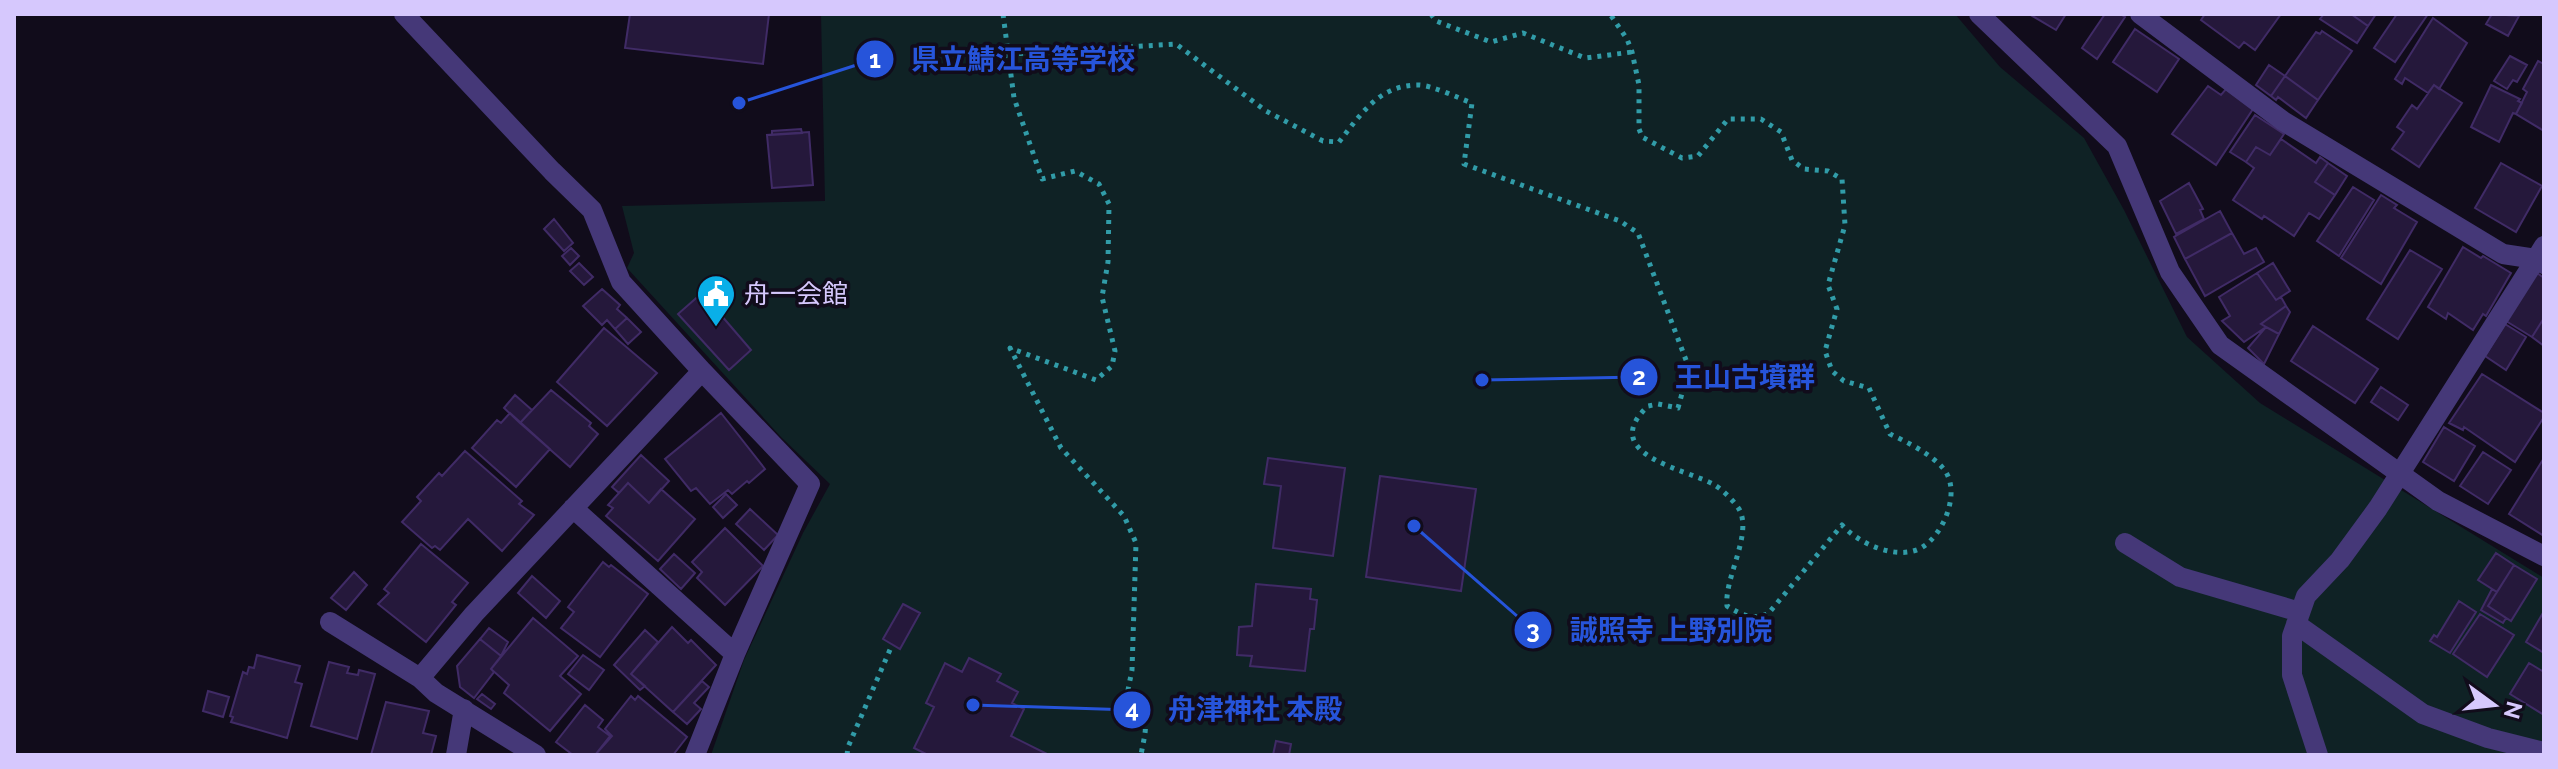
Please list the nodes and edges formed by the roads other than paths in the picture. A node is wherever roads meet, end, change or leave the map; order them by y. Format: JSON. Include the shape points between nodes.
{"nodes":[{"id":1,"x":404,"y":14,"type":"edge"},
{"id":2,"x":1979,"y":14,"type":"edge"},
{"id":3,"x":2140,"y":14,"type":"edge"},
{"id":4,"x":2541,"y":256,"type":"edge"},
{"id":5,"x":702,"y":371,"type":"junction"},
{"id":6,"x":2400,"y":474,"type":"junction"},
{"id":7,"x":573,"y":508,"type":"junction"},
{"id":8,"x":2125,"y":543,"type":"dead end"},
{"id":9,"x":2544,"y":556,"type":"edge"},
{"id":10,"x":2298,"y":618,"type":"junction"},
{"id":11,"x":330,"y":622,"type":"dead end"},
{"id":12,"x":735,"y":654,"type":"junction"},
{"id":13,"x":420,"y":678,"type":"junction"},
{"id":14,"x":464,"y":709,"type":"junction"},
{"id":15,"x":2544,"y":752,"type":"edge"},
{"id":16,"x":456,"y":755,"type":"edge"},
{"id":17,"x":536,"y":755,"type":"edge"},
{"id":18,"x":695,"y":755,"type":"edge"},
{"id":19,"x":2318,"y":755,"type":"edge"}],
"edges":[{"from":1,"to":5,"type":"street","via":[[592,210],[621,282]]},
{"from":2,"to":6,"type":"street","via":[[2117,146],[2170,272],[2220,345]]},
{"from":3,"to":4,"type":"street","via":[[2283,121],[2503,254]]},
{"from":4,"to":6,"type":"street"},
{"from":5,"to":7,"type":"street"},
{"from":5,"to":12,"type":"street","via":[[810,484]]},
{"from":6,"to":9,"type":"street","via":[[2438,501]]},
{"from":6,"to":10,"type":"street","via":[[2340,560],[2306,596]]},
{"from":7,"to":12,"type":"street"},
{"from":7,"to":13,"type":"street"},
{"from":8,"to":10,"type":"street","via":[[2180,577]]},
{"from":10,"to":15,"type":"street","via":[[2423,714]]},
{"from":10,"to":19,"type":"street","via":[[2292,636],[2292,675]]},
{"from":11,"to":13,"type":"street"},
{"from":12,"to":18,"type":"street"},
{"from":13,"to":14,"type":"street"},
{"from":14,"to":16,"type":"street"},
{"from":14,"to":17,"type":"street"}]}
